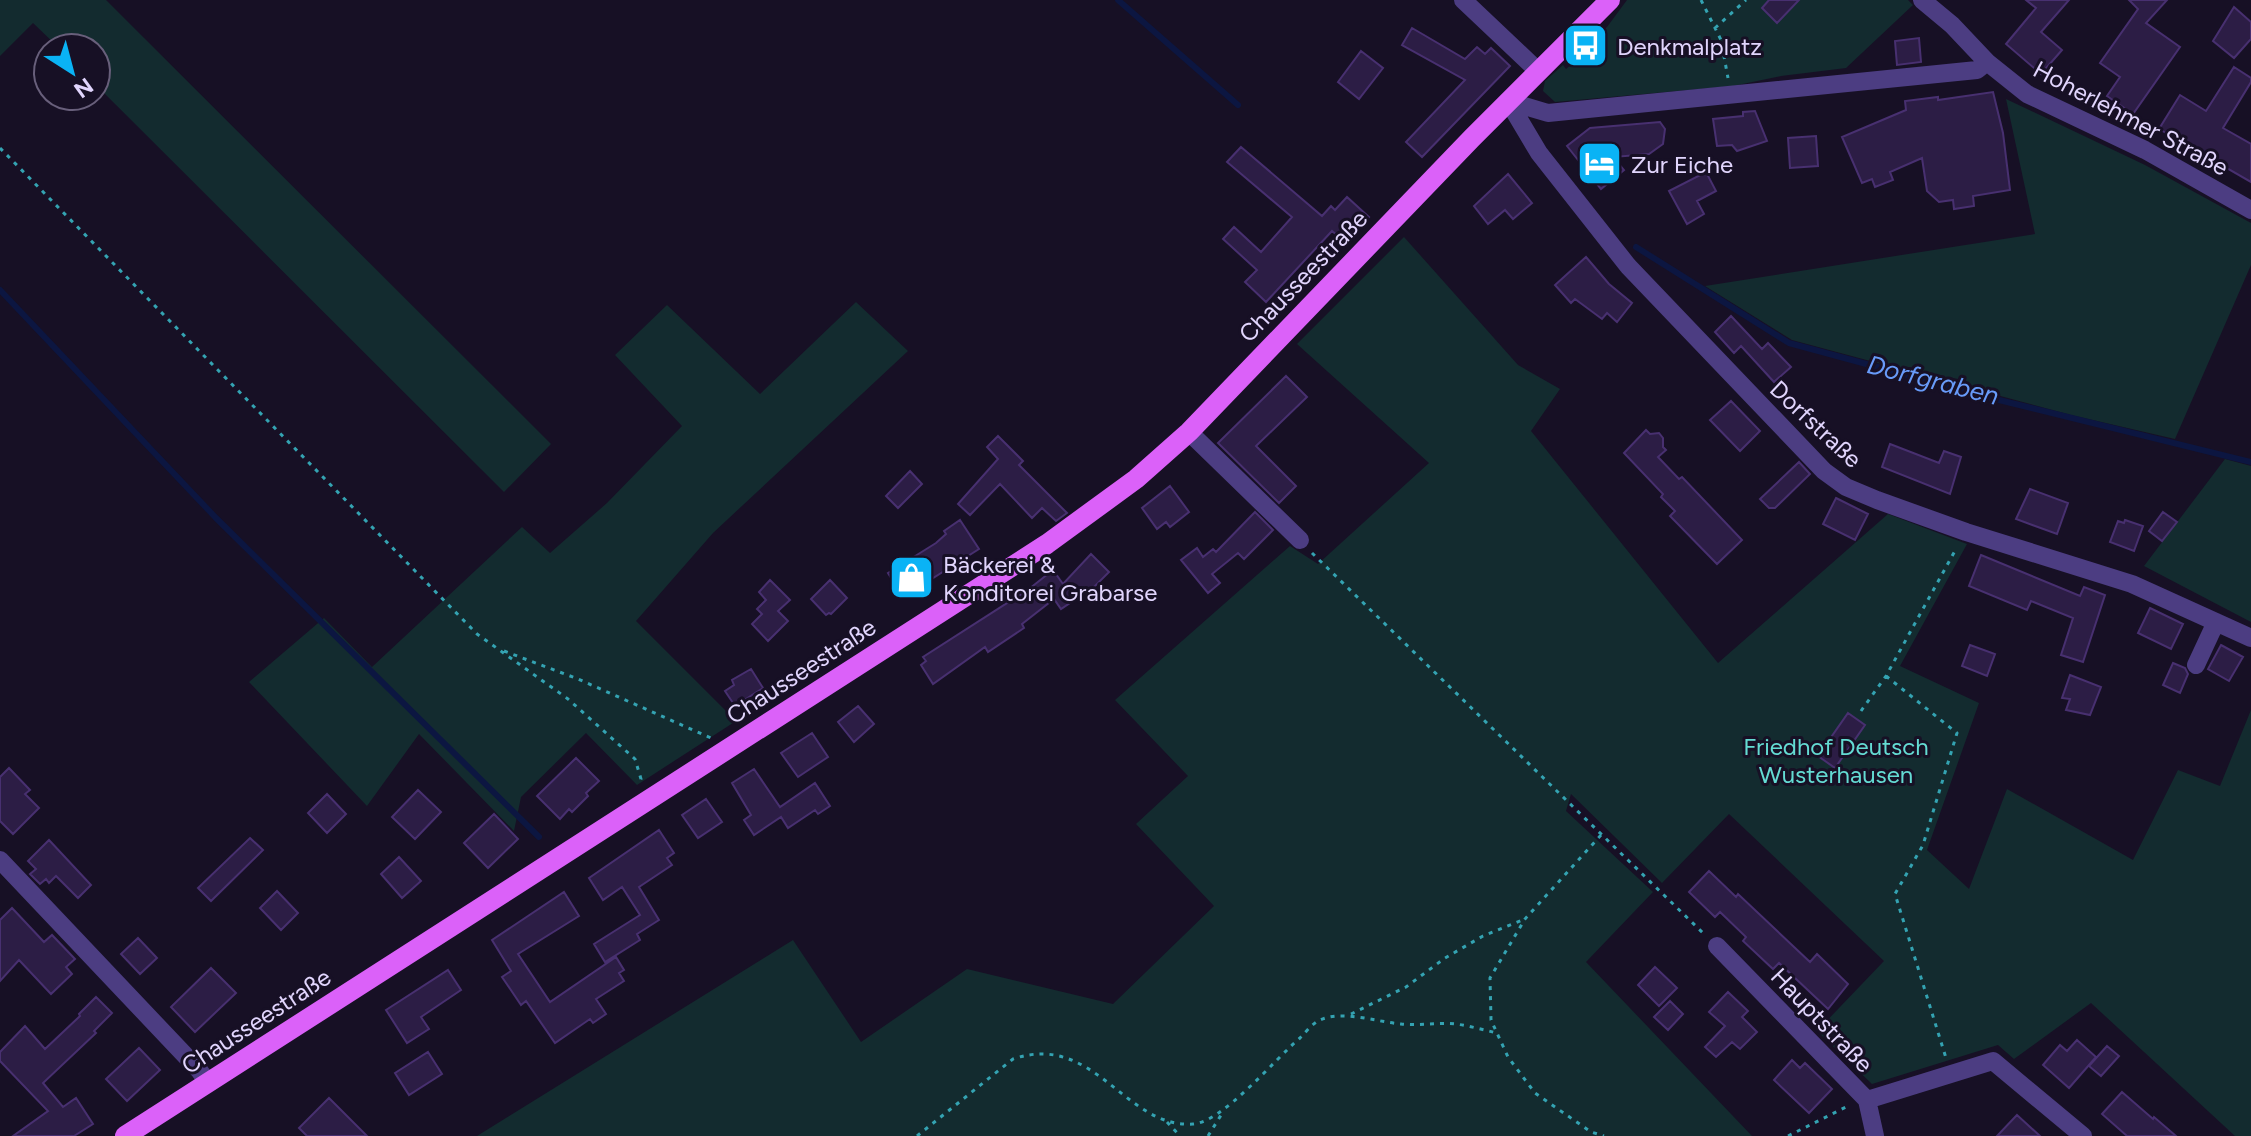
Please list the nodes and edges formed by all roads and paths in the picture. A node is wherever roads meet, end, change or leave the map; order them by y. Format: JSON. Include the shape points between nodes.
{"nodes":[{"id":1,"x":1463,"y":0,"type":"edge"},
{"id":2,"x":1610,"y":0,"type":"edge"},
{"id":3,"x":1701,"y":0,"type":"edge"},
{"id":4,"x":1746,"y":0,"type":"edge"},
{"id":5,"x":1922,"y":0,"type":"edge"},
{"id":6,"x":1715,"y":28,"type":"junction"},
{"id":7,"x":1987,"y":62,"type":"junction"},
{"id":8,"x":1538,"y":71,"type":"junction"},
{"id":9,"x":1730,"y":94,"type":"junction"},
{"id":10,"x":1508,"y":101,"type":"junction"},
{"id":11,"x":0,"y":148,"type":"edge"},
{"id":12,"x":2251,"y":210,"type":"edge"},
{"id":13,"x":1189,"y":432,"type":"junction"},
{"id":14,"x":1966,"y":532,"type":"junction"},
{"id":15,"x":1300,"y":540,"type":"joint"},
{"id":16,"x":2216,"y":622,"type":"junction"},
{"id":17,"x":2251,"y":638,"type":"edge"},
{"id":18,"x":497,"y":648,"type":"junction"},
{"id":19,"x":2196,"y":665,"type":"dead end"},
{"id":20,"x":1886,"y":676,"type":"junction"},
{"id":21,"x":1861,"y":711,"type":"dead end"},
{"id":22,"x":715,"y":740,"type":"dead end"},
{"id":23,"x":635,"y":790,"type":"dead end"},
{"id":24,"x":1601,"y":835,"type":"junction"},
{"id":25,"x":0,"y":860,"type":"edge"},
{"id":26,"x":1525,"y":919,"type":"junction"},
{"id":27,"x":1717,"y":946,"type":"joint"},
{"id":28,"x":1348,"y":1016,"type":"junction"},
{"id":29,"x":1497,"y":1033,"type":"junction"},
{"id":30,"x":1951,"y":1075,"type":"junction"},
{"id":31,"x":208,"y":1083,"type":"junction"},
{"id":32,"x":1867,"y":1100,"type":"junction"},
{"id":33,"x":1224,"y":1111,"type":"junction"},
{"id":34,"x":1167,"y":1122,"type":"junction"},
{"id":35,"x":125,"y":1136,"type":"edge"},
{"id":36,"x":917,"y":1136,"type":"edge"},
{"id":37,"x":1180,"y":1136,"type":"edge"},
{"id":38,"x":1208,"y":1136,"type":"edge"},
{"id":39,"x":1604,"y":1136,"type":"edge"},
{"id":40,"x":1788,"y":1136,"type":"edge"},
{"id":41,"x":1875,"y":1136,"type":"edge"},
{"id":42,"x":2083,"y":1136,"type":"edge"}],
"edges":[{"from":1,"to":8,"type":"street"},
{"from":2,"to":8,"type":"main road","name":"Chausseestraße"},
{"from":3,"to":6,"type":"path"},
{"from":4,"to":6,"type":"path"},
{"from":5,"to":7,"type":"street","name":"Hoherlehmer Straße"},
{"from":6,"to":9,"type":"path","via":[[1725,53]]},
{"from":7,"to":9,"type":"street","via":[[1977,70]]},
{"from":7,"to":12,"type":"street","name":"Hoherlehmer Straße","via":[[2027,94],[2145,150]]},
{"from":8,"to":10,"type":"main road","name":"Chausseestraße"},
{"from":9,"to":10,"type":"street","via":[[1548,113]]},
{"from":10,"to":13,"type":"main road","name":"Chausseestraße"},
{"from":10,"to":14,"type":"street","name":"Dorfstraße","via":[[1539,153],[1628,266],[1824,471],[1846,487]]},
{"from":11,"to":18,"type":"path","via":[[477,634]]},
{"from":13,"to":15,"type":"street"},
{"from":13,"to":31,"type":"main road","name":"Chausseestraße","via":[[1136,479],[1047,544]]},
{"from":14,"to":16,"type":"street","name":"Dorfstraße","via":[[2132,584]]},
{"from":14,"to":20,"type":"path"},
{"from":15,"to":24,"type":"path"},
{"from":16,"to":17,"type":"street","name":"Dorfstraße"},
{"from":16,"to":19,"type":"street"},
{"from":18,"to":22,"type":"path"},
{"from":18,"to":23,"type":"path","via":[[568,699],[635,759],[641,779]]},
{"from":20,"to":21,"type":"path"},
{"from":20,"to":30,"type":"path","via":[[1957,733],[1923,845],[1895,894]]},
{"from":24,"to":26,"type":"path"},
{"from":24,"to":27,"type":"path"},
{"from":25,"to":31,"type":"street"},
{"from":26,"to":28,"type":"path","via":[[1483,936],[1406,987]]},
{"from":26,"to":29,"type":"path","via":[[1490,978],[1491,1020]]},
{"from":27,"to":32,"type":"street","name":"Hauptstraße"},
{"from":28,"to":29,"type":"path","via":[[1404,1025],[1454,1024]]},
{"from":28,"to":33,"type":"path","via":[[1319,1020]]},
{"from":29,"to":39,"type":"path","via":[[1535,1093]]},
{"from":30,"to":32,"type":"street"},
{"from":30,"to":42,"type":"street","via":[[1993,1061]]},
{"from":31,"to":35,"type":"main road","name":"Chausseestraße"},
{"from":32,"to":40,"type":"path"},
{"from":32,"to":41,"type":"street","name":"Hauptstraße"},
{"from":33,"to":34,"type":"path","via":[[1195,1124]]},
{"from":33,"to":38,"type":"path"},
{"from":34,"to":36,"type":"path","via":[[1100,1075],[1060,1055],[1031,1053],[1013,1059]]},
{"from":34,"to":37,"type":"path"}]}
